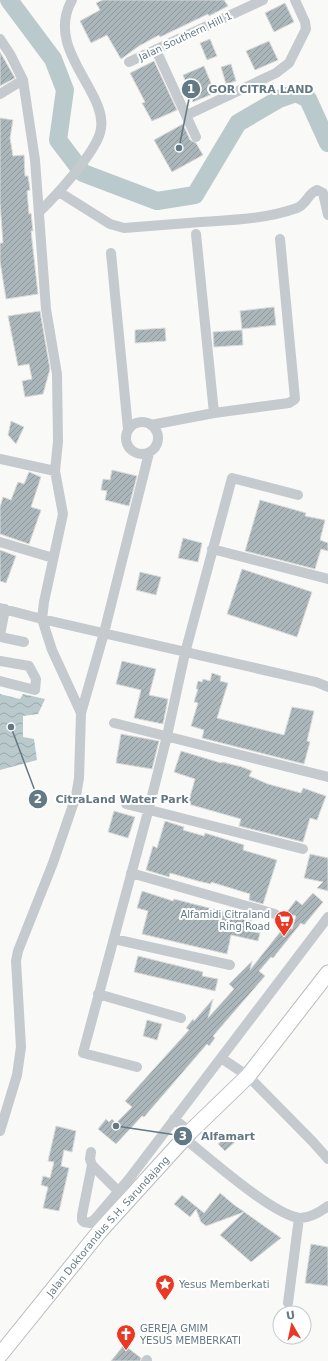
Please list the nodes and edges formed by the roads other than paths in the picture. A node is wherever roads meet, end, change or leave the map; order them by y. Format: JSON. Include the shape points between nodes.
{"nodes":[{"id":1,"x":72,"y":0,"type":"edge"},
{"id":2,"x":263,"y":0,"type":"edge"},
{"id":3,"x":295,"y":0,"type":"edge"},
{"id":4,"x":0,"y":39,"type":"edge"},
{"id":5,"x":156,"y":50,"type":"junction"},
{"id":6,"x":129,"y":62,"type":"dead end"},
{"id":7,"x":23,"y":80,"type":"junction"},
{"id":8,"x":0,"y":94,"type":"edge"},
{"id":9,"x":187,"y":115,"type":"junction"},
{"id":10,"x":196,"y":137,"type":"dead end"},
{"id":11,"x":59,"y":192,"type":"junction"},
{"id":12,"x":40,"y":212,"type":"junction"},
{"id":13,"x":328,"y":215,"type":"edge"},
{"id":14,"x":196,"y":234,"type":"dead end"},
{"id":15,"x":280,"y":239,"type":"dead end"},
{"id":16,"x":111,"y":252,"type":"dead end"},
{"id":17,"x":214,"y":413,"type":"junction"},
{"id":18,"x":151,"y":424,"type":"junction"},
{"id":19,"x":128,"y":430,"type":"junction"},
{"id":20,"x":149,"y":453,"type":"junction"},
{"id":21,"x":0,"y":459,"type":"edge"},
{"id":22,"x":55,"y":471,"type":"junction"},
{"id":23,"x":298,"y":495,"type":"dead end"},
{"id":24,"x":0,"y":542,"type":"edge"},
{"id":25,"x":212,"y":549,"type":"junction"},
{"id":26,"x":53,"y":558,"type":"junction"},
{"id":27,"x":328,"y":579,"type":"edge"},
{"id":28,"x":1,"y":608,"type":"edge"},
{"id":29,"x":42,"y":619,"type":"junction"},
{"id":30,"x":104,"y":633,"type":"junction"},
{"id":31,"x":0,"y":636,"type":"edge"},
{"id":32,"x":24,"y":642,"type":"dead end"},
{"id":33,"x":185,"y":653,"type":"junction"},
{"id":34,"x":0,"y":661,"type":"edge"},
{"id":35,"x":0,"y":681,"type":"edge"},
{"id":36,"x":328,"y":687,"type":"edge"},
{"id":37,"x":81,"y":713,"type":"junction"},
{"id":38,"x":114,"y":723,"type":"dead end"},
{"id":39,"x":167,"y":736,"type":"junction"},
{"id":40,"x":328,"y":777,"type":"edge"},
{"id":41,"x":126,"y":804,"type":"dead end"},
{"id":42,"x":149,"y":808,"type":"junction"},
{"id":43,"x":303,"y":849,"type":"dead end"},
{"id":44,"x":131,"y":873,"type":"junction"},
{"id":45,"x":275,"y":914,"type":"dead end"},
{"id":46,"x":328,"y":917,"type":"edge"},
{"id":47,"x":114,"y":939,"type":"junction"},
{"id":48,"x":230,"y":966,"type":"dead end"},
{"id":49,"x":328,"y":973,"type":"edge"},
{"id":50,"x":98,"y":994,"type":"junction"},
{"id":51,"x":181,"y":1018,"type":"dead end"},
{"id":52,"x":221,"y":1058,"type":"junction"},
{"id":53,"x":138,"y":1067,"type":"dead end"},
{"id":54,"x":248,"y":1076,"type":"junction"},
{"id":55,"x":174,"y":1119,"type":"junction"},
{"id":56,"x":0,"y":1131,"type":"edge"},
{"id":57,"x":187,"y":1135,"type":"junction"},
{"id":58,"x":91,"y":1152,"type":"dead end"},
{"id":59,"x":328,"y":1159,"type":"edge"},
{"id":60,"x":92,"y":1165,"type":"junction"},
{"id":61,"x":118,"y":1191,"type":"junction"},
{"id":62,"x":328,"y":1206,"type":"edge"},
{"id":63,"x":299,"y":1218,"type":"junction"},
{"id":64,"x":95,"y":1227,"type":"junction"},
{"id":65,"x":288,"y":1303,"type":"dead end"},
{"id":66,"x":0,"y":1355,"type":"edge"}],
"edges":[{"from":1,"to":11,"type":"street","via":[[64,21],[65,36],[74,63],[100,115],[101,132],[96,144]]},
{"from":2,"to":5,"type":"street","name":"Jalan Southern Hill 1"},
{"from":3,"to":9,"type":"street","via":[[306,27],[290,63],[276,73]]},
{"from":4,"to":7,"type":"street"},
{"from":5,"to":6,"type":"street","name":"Jalan Southern Hill 1"},
{"from":5,"to":9,"type":"street"},
{"from":7,"to":8,"type":"street"},
{"from":7,"to":12,"type":"street"},
{"from":9,"to":10,"type":"street"},
{"from":11,"to":12,"type":"street"},
{"from":11,"to":13,"type":"street","via":[[110,224],[124,228],[274,215],[299,207],[313,191],[317,190],[323,193]]},
{"from":12,"to":22,"type":"street","via":[[39,233],[46,309],[57,374],[58,441]]},
{"from":14,"to":17,"type":"street"},
{"from":15,"to":17,"type":"street","via":[[295,399],[289,403]]},
{"from":16,"to":19,"type":"street"},
{"from":17,"to":18,"type":"street"},
{"from":18,"to":19,"type":"street","via":[[138,422]]},
{"from":18,"to":20,"type":"street","via":[[158,439],[154,450]]},
{"from":19,"to":20,"type":"street","via":[[125,440],[130,449],[139,455]]},
{"from":20,"to":30,"type":"street"},
{"from":21,"to":22,"type":"street"},
{"from":22,"to":26,"type":"street","via":[[63,514]]},
{"from":23,"to":25,"type":"street","via":[[232,478]]},
{"from":24,"to":26,"type":"street"},
{"from":25,"to":27,"type":"street"},
{"from":25,"to":33,"type":"street"},
{"from":26,"to":29,"type":"street"},
{"from":28,"to":29,"type":"street"},
{"from":28,"to":31,"type":"street"},
{"from":29,"to":30,"type":"street"},
{"from":29,"to":37,"type":"street","via":[[52,650]]},
{"from":30,"to":33,"type":"street"},
{"from":30,"to":37,"type":"street"},
{"from":31,"to":32,"type":"street"},
{"from":33,"to":36,"type":"street","via":[[316,682]]},
{"from":33,"to":39,"type":"street"},
{"from":34,"to":35,"type":"street","via":[[29,666],[36,679],[35,690]]},
{"from":37,"to":56,"type":"street","via":[[76,796],[16,961],[21,1047],[17,1074]]},
{"from":38,"to":39,"type":"street"},
{"from":39,"to":40,"type":"street"},
{"from":39,"to":42,"type":"street"},
{"from":41,"to":42,"type":"street"},
{"from":42,"to":43,"type":"street"},
{"from":42,"to":44,"type":"street"},
{"from":44,"to":45,"type":"street"},
{"from":44,"to":47,"type":"street"},
{"from":46,"to":52,"type":"street"},
{"from":47,"to":48,"type":"street"},
{"from":47,"to":50,"type":"street"},
{"from":49,"to":54,"type":"highway","name":"Jalan Doktorandus S.H. Sarundajang"},
{"from":50,"to":51,"type":"street"},
{"from":50,"to":53,"type":"street","via":[[83,1053]]},
{"from":52,"to":54,"type":"street"},
{"from":52,"to":55,"type":"street"},
{"from":54,"to":57,"type":"highway","name":"Jalan Doktorandus S.H. Sarundajang"},
{"from":54,"to":59,"type":"street"},
{"from":55,"to":57,"type":"street"},
{"from":55,"to":61,"type":"street"},
{"from":57,"to":63,"type":"street","via":[[270,1206]]},
{"from":57,"to":64,"type":"highway","name":"Jalan Doktorandus S.H. Sarundajang"},
{"from":58,"to":60,"type":"street"},
{"from":60,"to":61,"type":"street"},
{"from":60,"to":64,"type":"street","via":[[82,1215],[84,1222]]},
{"from":61,"to":64,"type":"street"},
{"from":62,"to":63,"type":"street","via":[[311,1216]]},
{"from":63,"to":65,"type":"street"},
{"from":64,"to":66,"type":"highway","name":"Jalan Doktorandus S.H. Sarundajang"}]}
